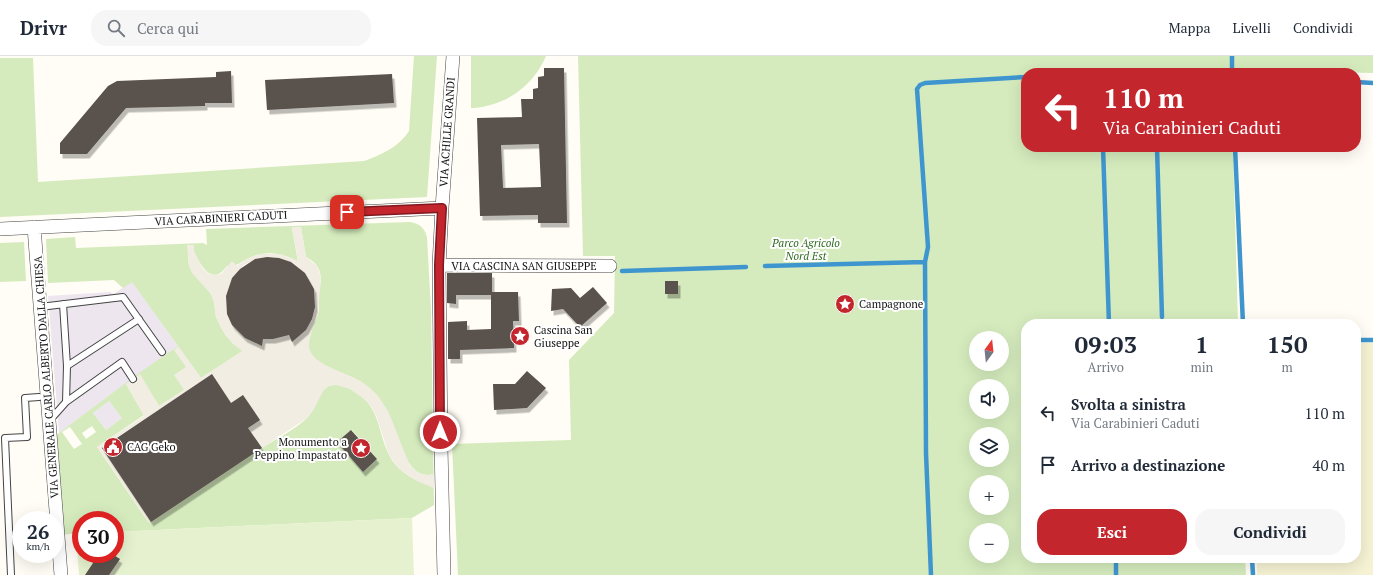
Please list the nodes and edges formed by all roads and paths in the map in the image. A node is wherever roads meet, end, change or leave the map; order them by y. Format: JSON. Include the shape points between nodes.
{"nodes":[{"id":1,"x":453,"y":56,"type":"edge"},
{"id":2,"x":442,"y":208,"type":"junction"},
{"id":3,"x":34,"y":227,"type":"junction"},
{"id":4,"x":0,"y":229,"type":"edge"},
{"id":5,"x":439,"y":265,"type":"junction"},
{"id":6,"x":610,"y":266,"type":"dead end"},
{"id":7,"x":64,"y":304,"type":"junction"},
{"id":8,"x":40,"y":307,"type":"junction"},
{"id":9,"x":139,"y":319,"type":"junction"},
{"id":10,"x":162,"y":352,"type":"dead end"},
{"id":11,"x":67,"y":366,"type":"junction"},
{"id":12,"x":133,"y":379,"type":"dead end"},
{"id":13,"x":38,"y":397,"type":"dead end"},
{"id":14,"x":66,"y":402,"type":"junction"},
{"id":15,"x":49,"y":422,"type":"junction"},
{"id":16,"x":11,"y":575,"type":"edge"},
{"id":17,"x":61,"y":575,"type":"edge"},
{"id":18,"x":444,"y":575,"type":"edge"}],
"edges":[{"from":1,"to":2,"type":"street","name":"VIA ACHILLE GRANDI"},
{"from":2,"to":3,"type":"street","name":"VIA CARABINIERI CADUTI"},
{"from":2,"to":5,"type":"street","name":"VIA ACHILLE GRANDI"},
{"from":3,"to":4,"type":"street","name":"VIA CARABINIERI CADUTI"},
{"from":3,"to":8,"type":"street","name":"VIA GENERALE CARLO ALBERTO DALLA CHIESA"},
{"from":5,"to":6,"type":"street","name":"VIA CASCINA SAN GIUSEPPE"},
{"from":5,"to":18,"type":"street","name":"VIA ACHILLE GRANDI"},
{"from":7,"to":8,"type":"lane"},
{"from":7,"to":9,"type":"lane","via":[[123,297]]},
{"from":7,"to":11,"type":"lane"},
{"from":8,"to":15,"type":"street","name":"VIA GENERALE CARLO ALBERTO DALLA CHIESA"},
{"from":9,"to":10,"type":"lane"},
{"from":9,"to":11,"type":"lane"},
{"from":11,"to":14,"type":"lane"},
{"from":12,"to":14,"type":"lane","via":[[122,362]]},
{"from":13,"to":16,"type":"lane","via":[[25,398],[27,437],[5,438]]},
{"from":14,"to":15,"type":"lane"},
{"from":15,"to":17,"type":"street","name":"VIA GENERALE CARLO ALBERTO DALLA CHIESA"}]}
